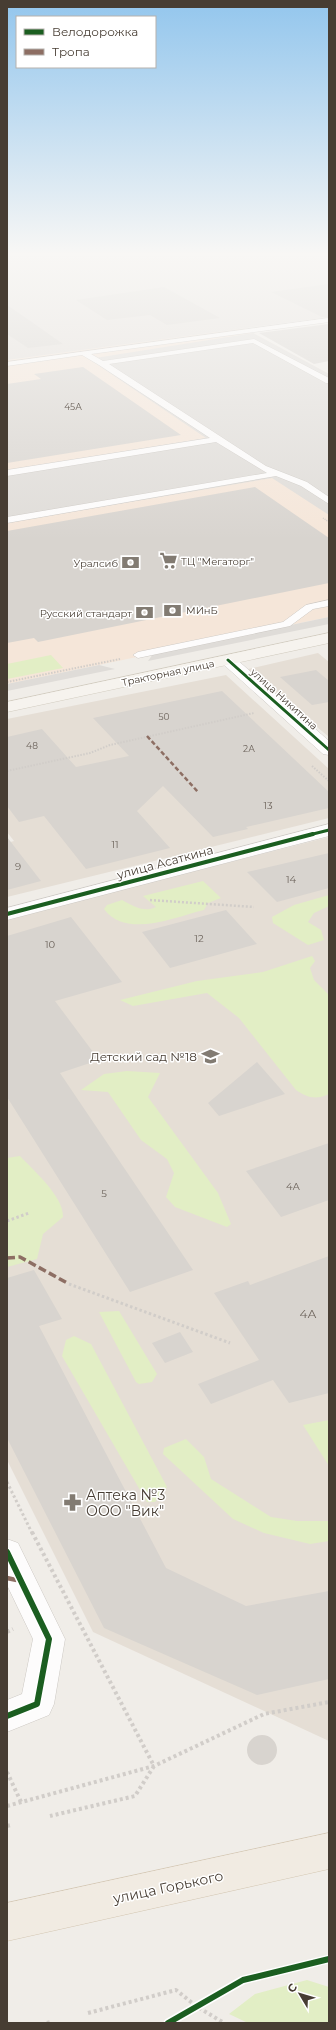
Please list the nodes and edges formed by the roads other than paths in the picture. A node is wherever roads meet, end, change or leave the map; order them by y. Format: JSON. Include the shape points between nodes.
{"nodes":[{"id":1,"x":100,"y":351,"type":"edge"},
{"id":2,"x":187,"y":351,"type":"edge"},
{"id":3,"x":273,"y":351,"type":"edge"},
{"id":4,"x":83,"y":353,"type":"junction"},
{"id":5,"x":102,"y":363,"type":"junction"},
{"id":6,"x":7,"y":364,"type":"edge"},
{"id":7,"x":329,"y":380,"type":"edge"},
{"id":8,"x":217,"y":439,"type":"junction"},
{"id":9,"x":7,"y":473,"type":"edge"},
{"id":10,"x":276,"y":474,"type":"junction"},
{"id":11,"x":329,"y":501,"type":"edge"},
{"id":12,"x":7,"y":520,"type":"edge"},
{"id":13,"x":329,"y":603,"type":"edge"},
{"id":14,"x":329,"y":638,"type":"edge"},
{"id":15,"x":138,"y":655,"type":"road end"},
{"id":16,"x":228,"y":660,"type":"junction"},
{"id":17,"x":7,"y":707,"type":"edge"},
{"id":18,"x":329,"y":750,"type":"edge"},
{"id":19,"x":329,"y":830,"type":"edge"},
{"id":20,"x":7,"y":914,"type":"edge"},
{"id":21,"x":7,"y":1552,"type":"edge"},
{"id":22,"x":7,"y":1716,"type":"edge"},
{"id":23,"x":329,"y":1851,"type":"edge"},
{"id":24,"x":7,"y":1922,"type":"edge"}],
"edges":[{"from":1,"to":4,"type":"lane"},
{"from":2,"to":5,"type":"lane"},
{"from":3,"to":7,"type":"lane"},
{"from":4,"to":5,"type":"lane"},
{"from":4,"to":6,"type":"lane"},
{"from":5,"to":8,"type":"lane"},
{"from":8,"to":9,"type":"lane"},
{"from":8,"to":10,"type":"lane"},
{"from":10,"to":11,"type":"lane","via":[[304,484]]},
{"from":10,"to":12,"type":"lane"},
{"from":13,"to":15,"type":"lane","via":[[310,607],[286,624]]},
{"from":14,"to":16,"type":"main road","name":"Тракторная улица"},
{"from":16,"to":17,"type":"main road","name":"Тракторная улица"},
{"from":16,"to":18,"type":"street","name":"улица Никитина"},
{"from":19,"to":20,"type":"street","name":"улица Асаткина"},
{"from":21,"to":22,"type":"street","via":[[49,1639],[37,1704]]},
{"from":23,"to":24,"type":"main road","name":"улица Горького"}]}
